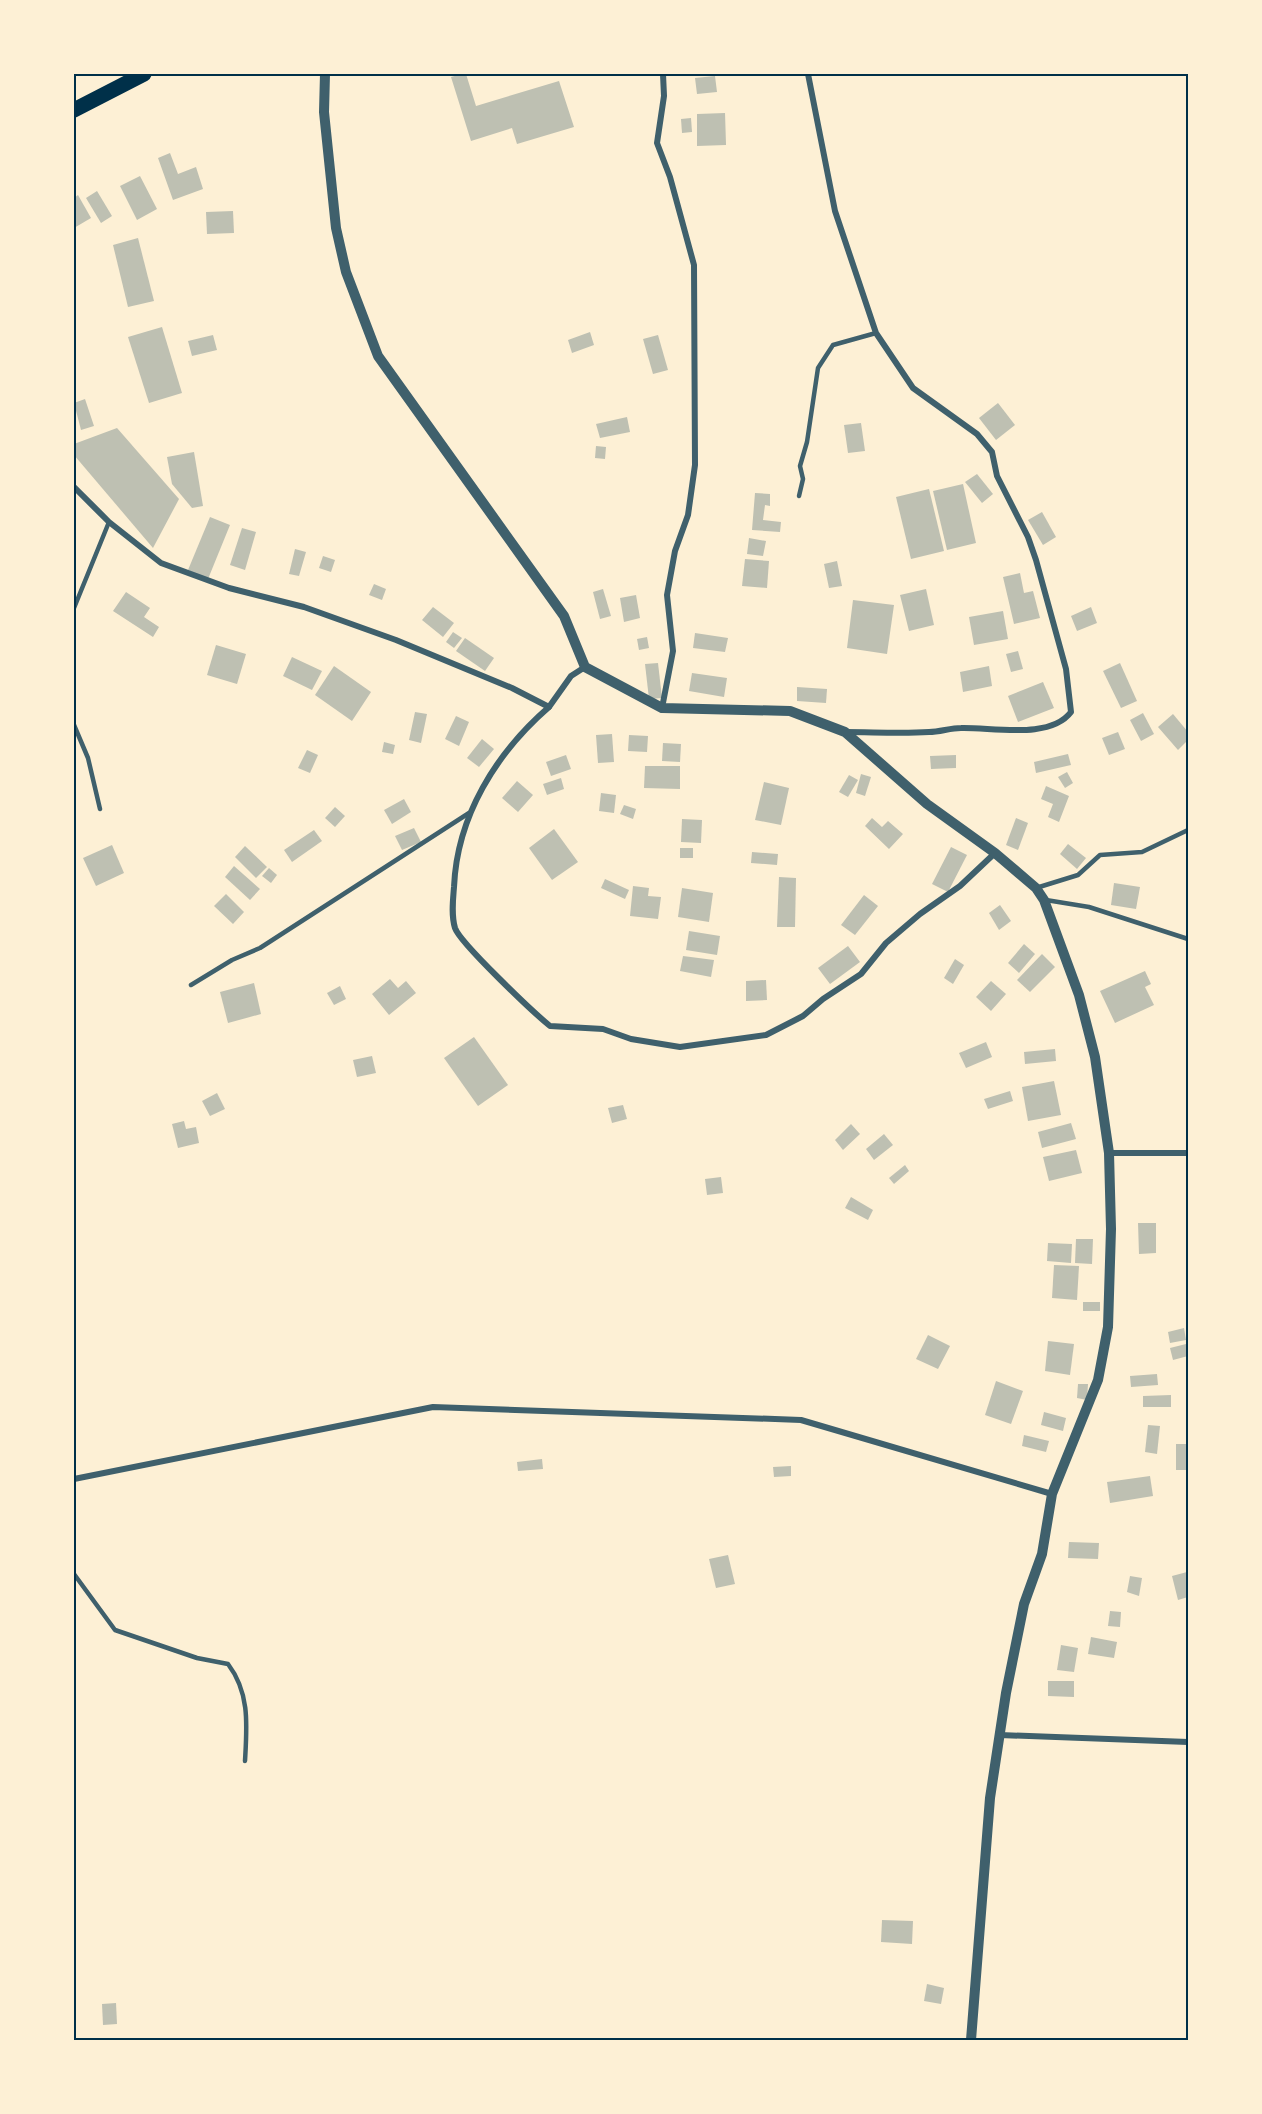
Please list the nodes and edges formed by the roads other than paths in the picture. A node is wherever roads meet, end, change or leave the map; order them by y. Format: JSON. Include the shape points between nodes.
{"nodes":[{"id":1,"x":144,"y":74,"type":"edge"},
{"id":2,"x":325,"y":74,"type":"edge"},
{"id":3,"x":663,"y":74,"type":"edge"},
{"id":4,"x":808,"y":74,"type":"edge"},
{"id":5,"x":74,"y":110,"type":"edge"},
{"id":6,"x":876,"y":333,"type":"junction"},
{"id":7,"x":74,"y":487,"type":"edge"},
{"id":8,"x":799,"y":496,"type":"dead end"},
{"id":9,"x":109,"y":522,"type":"junction"},
{"id":10,"x":74,"y":608,"type":"edge"},
{"id":11,"x":585,"y":667,"type":"junction"},
{"id":12,"x":549,"y":706,"type":"junction"},
{"id":13,"x":662,"y":708,"type":"junction"},
{"id":14,"x":74,"y":725,"type":"edge"},
{"id":15,"x":845,"y":732,"type":"junction"},
{"id":16,"x":100,"y":808,"type":"dead end"},
{"id":17,"x":469,"y":813,"type":"junction"},
{"id":18,"x":1188,"y":830,"type":"edge"},
{"id":19,"x":995,"y":853,"type":"junction"},
{"id":20,"x":1036,"y":888,"type":"junction"},
{"id":21,"x":1044,"y":900,"type":"junction"},
{"id":22,"x":1188,"y":939,"type":"edge"},
{"id":23,"x":191,"y":985,"type":"dead end"},
{"id":24,"x":1109,"y":1153,"type":"junction"},
{"id":25,"x":1188,"y":1153,"type":"edge"},
{"id":26,"x":74,"y":1479,"type":"edge"},
{"id":27,"x":1052,"y":1494,"type":"junction"},
{"id":28,"x":74,"y":1574,"type":"edge"},
{"id":29,"x":1000,"y":1735,"type":"junction"},
{"id":30,"x":1188,"y":1742,"type":"edge"},
{"id":31,"x":245,"y":1761,"type":"dead end"},
{"id":32,"x":971,"y":2040,"type":"edge"}],
"edges":[{"from":1,"to":5,"type":"main road"},
{"from":2,"to":11,"type":"street","via":[[324,112],[336,228],[346,272],[378,356],[564,616]]},
{"from":3,"to":13,"type":"street","via":[[657,143],[694,265],[695,465],[688,515],[675,551],[667,595],[673,651]]},
{"from":4,"to":6,"type":"street","via":[[835,211]]},
{"from":6,"to":8,"type":"lane","via":[[833,345],[818,368],[800,466],[803,479]]},
{"from":6,"to":15,"type":"street","via":[[913,388],[977,434],[992,452],[997,476],[1036,560],[1066,669],[1071,711],[1066,719],[1055,724],[1033,728]]},
{"from":7,"to":9,"type":"street"},
{"from":9,"to":10,"type":"lane"},
{"from":9,"to":12,"type":"street","via":[[161,563],[396,640]]},
{"from":11,"to":12,"type":"street","via":[[572,676]]},
{"from":11,"to":13,"type":"street"},
{"from":12,"to":17,"type":"street","via":[[511,743]]},
{"from":13,"to":15,"type":"street","via":[[790,711]]},
{"from":14,"to":16,"type":"lane","via":[[88,758]]},
{"from":15,"to":19,"type":"street","via":[[927,804]]},
{"from":17,"to":19,"type":"street","via":[[455,858],[453,908],[455,930],[482,960],[550,1026],[603,1029],[631,1039],[680,1047],[766,1035],[803,1016],[861,974],[886,944]]},
{"from":17,"to":23,"type":"lane","via":[[260,948]]},
{"from":18,"to":20,"type":"lane","via":[[1142,852],[1100,855],[1078,875]]},
{"from":19,"to":20,"type":"street"},
{"from":20,"to":21,"type":"street"},
{"from":21,"to":22,"type":"lane","via":[[1089,907]]},
{"from":21,"to":24,"type":"street","via":[[1079,994],[1095,1057]]},
{"from":24,"to":25,"type":"street"},
{"from":24,"to":27,"type":"street","via":[[1108,1327],[1098,1380]]},
{"from":26,"to":27,"type":"street","via":[[433,1407],[801,1420]]},
{"from":27,"to":29,"type":"street","via":[[1042,1554],[1024,1604]]},
{"from":28,"to":31,"type":"lane","via":[[115,1630],[228,1664],[241,1681],[247,1724]]},
{"from":29,"to":30,"type":"street"},
{"from":29,"to":32,"type":"street","via":[[988,1820]]}]}
